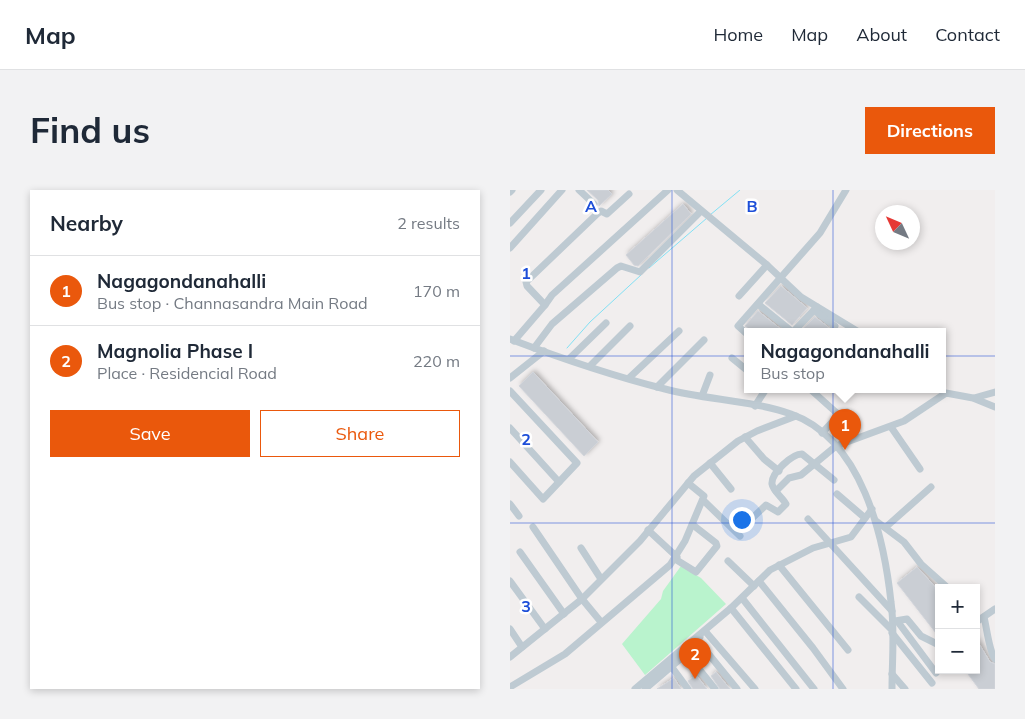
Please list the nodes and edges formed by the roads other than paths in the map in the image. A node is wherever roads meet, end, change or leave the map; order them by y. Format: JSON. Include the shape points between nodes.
{"nodes":[{"id":1,"x":541,"y":190,"type":"edge"},
{"id":2,"x":562,"y":190,"type":"edge"},
{"id":3,"x":579,"y":190,"type":"edge"},
{"id":4,"x":668,"y":190,"type":"edge"},
{"id":5,"x":677,"y":190,"type":"edge"},
{"id":6,"x":846,"y":190,"type":"edge"},
{"id":7,"x":629,"y":194,"type":"dead end"},
{"id":8,"x":594,"y":204,"type":"dead end"},
{"id":9,"x":701,"y":211,"type":"junction"},
{"id":10,"x":510,"y":223,"type":"edge"},
{"id":11,"x":510,"y":248,"type":"edge"},
{"id":12,"x":767,"y":265,"type":"junction"},
{"id":13,"x":780,"y":280,"type":"junction"},
{"id":14,"x":739,"y":296,"type":"dead end"},
{"id":15,"x":758,"y":304,"type":"junction"},
{"id":16,"x":545,"y":306,"type":"junction"},
{"id":17,"x":806,"y":306,"type":"dead end"},
{"id":18,"x":815,"y":309,"type":"junction"},
{"id":19,"x":830,"y":319,"type":"junction"},
{"id":20,"x":606,"y":323,"type":"dead end"},
{"id":21,"x":630,"y":326,"type":"dead end"},
{"id":22,"x":788,"y":328,"type":"edge"},
{"id":23,"x":795,"y":328,"type":"edge"},
{"id":24,"x":834,"y":328,"type":"edge"},
{"id":25,"x":842,"y":328,"type":"edge"},
{"id":26,"x":679,"y":331,"type":"dead end"},
{"id":27,"x":744,"y":331,"type":"edge"},
{"id":28,"x":512,"y":340,"type":"edge"},
{"id":29,"x":704,"y":340,"type":"dead end"},
{"id":30,"x":534,"y":348,"type":"junction"},
{"id":31,"x":544,"y":351,"type":"junction"},
{"id":32,"x":732,"y":358,"type":"dead end"},
{"id":33,"x":569,"y":359,"type":"junction"},
{"id":34,"x":590,"y":366,"type":"junction"},
{"id":35,"x":744,"y":368,"type":"edge"},
{"id":36,"x":710,"y":375,"type":"dead end"},
{"id":37,"x":510,"y":378,"type":"edge"},
{"id":38,"x":629,"y":378,"type":"junction"},
{"id":39,"x":657,"y":387,"type":"junction"},
{"id":40,"x":510,"y":391,"type":"edge"},
{"id":41,"x":995,"y":392,"type":"edge"},
{"id":42,"x":763,"y":393,"type":"edge"},
{"id":43,"x":814,"y":393,"type":"edge"},
{"id":44,"x":946,"y":393,"type":"joint"},
{"id":45,"x":702,"y":396,"type":"junction"},
{"id":46,"x":973,"y":398,"type":"junction"},
{"id":47,"x":755,"y":406,"type":"junction"},
{"id":48,"x":995,"y":407,"type":"edge"},
{"id":49,"x":848,"y":412,"type":"dead end"},
{"id":50,"x":839,"y":415,"type":"junction"},
{"id":51,"x":796,"y":416,"type":"junction"},
{"id":52,"x":891,"y":427,"type":"junction"},
{"id":53,"x":510,"y":428,"type":"edge"},
{"id":54,"x":822,"y":433,"type":"junction"},
{"id":55,"x":745,"y":437,"type":"junction"},
{"id":56,"x":836,"y":446,"type":"junction"},
{"id":57,"x":710,"y":463,"type":"junction"},
{"id":58,"x":814,"y":463,"type":"junction"},
{"id":59,"x":511,"y":465,"type":"edge"},
{"id":60,"x":920,"y":468,"type":"dead end"},
{"id":61,"x":779,"y":471,"type":"junction"},
{"id":62,"x":834,"y":480,"type":"dead end"},
{"id":63,"x":559,"y":482,"type":"junction"},
{"id":64,"x":688,"y":483,"type":"junction"},
{"id":65,"x":931,"y":487,"type":"dead end"},
{"id":66,"x":731,"y":489,"type":"dead end"},
{"id":67,"x":776,"y":491,"type":"junction"},
{"id":68,"x":837,"y":494,"type":"dead end"},
{"id":69,"x":703,"y":500,"type":"junction"},
{"id":70,"x":510,"y":504,"type":"edge"},
{"id":71,"x":872,"y":509,"type":"junction"},
{"id":72,"x":519,"y":516,"type":"dead end"},
{"id":73,"x":865,"y":518,"type":"junction"},
{"id":74,"x":808,"y":519,"type":"dead end"},
{"id":75,"x":876,"y":521,"type":"junction"},
{"id":76,"x":693,"y":525,"type":"junction"},
{"id":77,"x":744,"y":526,"type":"dead end"},
{"id":78,"x":533,"y":527,"type":"dead end"},
{"id":79,"x":886,"y":527,"type":"junction"},
{"id":80,"x":648,"y":530,"type":"junction"},
{"id":81,"x":740,"y":536,"type":"dead end"},
{"id":82,"x":830,"y":544,"type":"junction"},
{"id":83,"x":581,"y":548,"type":"dead end"},
{"id":84,"x":520,"y":552,"type":"dead end"},
{"id":85,"x":676,"y":558,"type":"junction"},
{"id":86,"x":728,"y":561,"type":"dead end"},
{"id":87,"x":779,"y":565,"type":"junction"},
{"id":88,"x":602,"y":579,"type":"junction"},
{"id":89,"x":510,"y":581,"type":"edge"},
{"id":90,"x":756,"y":584,"type":"junction"},
{"id":91,"x":944,"y":584,"type":"edge"},
{"id":92,"x":860,"y":597,"type":"dead end"},
{"id":93,"x":742,"y":598,"type":"junction"},
{"id":94,"x":582,"y":599,"type":"junction"},
{"id":95,"x":731,"y":608,"type":"junction"},
{"id":96,"x":995,"y":609,"type":"edge"},
{"id":97,"x":892,"y":611,"type":"junction"},
{"id":98,"x":564,"y":614,"type":"junction"},
{"id":99,"x":984,"y":617,"type":"junction"},
{"id":100,"x":980,"y":620,"type":"edge"},
{"id":101,"x":895,"y":621,"type":"junction"},
{"id":102,"x":601,"y":622,"type":"junction"},
{"id":103,"x":545,"y":628,"type":"junction"},
{"id":104,"x":510,"y":629,"type":"edge"},
{"id":105,"x":705,"y":631,"type":"junction"},
{"id":106,"x":892,"y":631,"type":"junction"},
{"id":107,"x":698,"y":641,"type":"junction"},
{"id":108,"x":935,"y":643,"type":"edge"},
{"id":109,"x":522,"y":647,"type":"junction"},
{"id":110,"x":848,"y":650,"type":"dead end"},
{"id":111,"x":686,"y":654,"type":"junction"},
{"id":112,"x":510,"y":657,"type":"edge"},
{"id":113,"x":995,"y":659,"type":"edge"},
{"id":114,"x":672,"y":666,"type":"junction"},
{"id":115,"x":935,"y":672,"type":"edge"},
{"id":116,"x":892,"y":674,"type":"junction"},
{"id":117,"x":932,"y":683,"type":"dead end"},
{"id":118,"x":510,"y":687,"type":"edge"},
{"id":119,"x":635,"y":689,"type":"edge"},
{"id":120,"x":644,"y":689,"type":"edge"},
{"id":121,"x":688,"y":689,"type":"edge"},
{"id":122,"x":710,"y":689,"type":"edge"},
{"id":123,"x":714,"y":689,"type":"edge"},
{"id":124,"x":737,"y":689,"type":"edge"},
{"id":125,"x":755,"y":689,"type":"edge"},
{"id":126,"x":796,"y":689,"type":"edge"},
{"id":127,"x":814,"y":689,"type":"edge"},
{"id":128,"x":843,"y":689,"type":"edge"},
{"id":129,"x":892,"y":689,"type":"edge"},
{"id":130,"x":905,"y":689,"type":"edge"}],
"edges":[{"from":1,"to":10,"type":"street"},
{"from":2,"to":11,"type":"street"},
{"from":3,"to":8,"type":"street"},
{"from":4,"to":16,"type":"street","via":[[552,295]]},
{"from":5,"to":9,"type":"street"},
{"from":6,"to":13,"type":"street","via":[[820,233]]},
{"from":7,"to":16,"type":"street","via":[[607,214],[601,211],[597,214],[526,282]]},
{"from":9,"to":12,"type":"street"},
{"from":9,"to":30,"type":"street","via":[[640,272],[621,266],[613,272],[552,324]]},
{"from":12,"to":13,"type":"street"},
{"from":12,"to":14,"type":"street"},
{"from":13,"to":15,"type":"street"},
{"from":13,"to":17,"type":"street"},
{"from":13,"to":18,"type":"street"},
{"from":15,"to":22,"type":"street"},
{"from":15,"to":27,"type":"street","via":[[738,326]]},
{"from":16,"to":28,"type":"street"},
{"from":18,"to":19,"type":"street"},
{"from":18,"to":23,"type":"street"},
{"from":19,"to":24,"type":"street"},
{"from":19,"to":25,"type":"street"},
{"from":20,"to":33,"type":"street"},
{"from":21,"to":34,"type":"street"},
{"from":26,"to":38,"type":"street"},
{"from":28,"to":30,"type":"street"},
{"from":29,"to":39,"type":"street"},
{"from":30,"to":31,"type":"street"},
{"from":31,"to":33,"type":"street"},
{"from":31,"to":37,"type":"street"},
{"from":32,"to":35,"type":"street"},
{"from":33,"to":34,"type":"street"},
{"from":34,"to":38,"type":"street"},
{"from":36,"to":45,"type":"street"},
{"from":38,"to":39,"type":"street"},
{"from":39,"to":45,"type":"street"},
{"from":40,"to":63,"type":"street","via":[[577,463]]},
{"from":41,"to":46,"type":"street"},
{"from":42,"to":47,"type":"street"},
{"from":43,"to":50,"type":"street"},
{"from":44,"to":46,"type":"street"},
{"from":44,"to":52,"type":"street"},
{"from":45,"to":47,"type":"street"},
{"from":46,"to":48,"type":"street"},
{"from":47,"to":51,"type":"street"},
{"from":49,"to":50,"type":"street"},
{"from":50,"to":54,"type":"street"},
{"from":51,"to":54,"type":"street"},
{"from":51,"to":55,"type":"street"},
{"from":52,"to":56,"type":"street"},
{"from":52,"to":60,"type":"street"},
{"from":53,"to":63,"type":"street"},
{"from":54,"to":56,"type":"street"},
{"from":55,"to":57,"type":"street"},
{"from":55,"to":61,"type":"street"},
{"from":56,"to":58,"type":"street"},
{"from":56,"to":71,"type":"street","via":[[857,476]]},
{"from":57,"to":64,"type":"street"},
{"from":57,"to":66,"type":"street"},
{"from":58,"to":61,"type":"street","via":[[800,454]]},
{"from":58,"to":62,"type":"street"},
{"from":58,"to":67,"type":"street","via":[[800,476],[788,479]]},
{"from":59,"to":63,"type":"street","via":[[543,499]]},
{"from":61,"to":67,"type":"street","via":[[772,484]]},
{"from":64,"to":69,"type":"street","via":[[704,496]]},
{"from":64,"to":80,"type":"street"},
{"from":65,"to":79,"type":"street"},
{"from":67,"to":77,"type":"street","via":[[786,502],[779,511],[766,505]]},
{"from":68,"to":73,"type":"street"},
{"from":69,"to":76,"type":"street"},
{"from":69,"to":81,"type":"street"},
{"from":70,"to":72,"type":"street"},
{"from":71,"to":73,"type":"street"},
{"from":71,"to":75,"type":"street"},
{"from":73,"to":82,"type":"street","via":[[850,537]]},
{"from":74,"to":82,"type":"street"},
{"from":75,"to":79,"type":"street"},
{"from":75,"to":97,"type":"street","via":[[882,540]]},
{"from":76,"to":85,"type":"street"},
{"from":76,"to":85,"type":"street","via":[[717,546],[696,572]]},
{"from":78,"to":94,"type":"street"},
{"from":79,"to":91,"type":"street"},
{"from":80,"to":85,"type":"street"},
{"from":80,"to":88,"type":"street"},
{"from":82,"to":87,"type":"street","via":[[813,548]]},
{"from":82,"to":97,"type":"street"},
{"from":83,"to":88,"type":"street"},
{"from":84,"to":98,"type":"street"},
{"from":85,"to":102,"type":"street"},
{"from":86,"to":90,"type":"street"},
{"from":87,"to":90,"type":"street"},
{"from":87,"to":110,"type":"street"},
{"from":88,"to":94,"type":"street"},
{"from":89,"to":103,"type":"street"},
{"from":90,"to":93,"type":"street"},
{"from":90,"to":128,"type":"street","via":[[806,638]]},
{"from":92,"to":106,"type":"street"},
{"from":93,"to":95,"type":"street"},
{"from":93,"to":127,"type":"street"},
{"from":94,"to":98,"type":"street"},
{"from":94,"to":102,"type":"street"},
{"from":95,"to":105,"type":"street"},
{"from":95,"to":126,"type":"street"},
{"from":96,"to":99,"type":"street"},
{"from":97,"to":101,"type":"street"},
{"from":98,"to":103,"type":"street"},
{"from":99,"to":100,"type":"street"},
{"from":99,"to":113,"type":"street","via":[[990,652]]},
{"from":101,"to":106,"type":"street"},
{"from":101,"to":108,"type":"street","via":[[907,619],[921,636]]},
{"from":101,"to":115,"type":"street"},
{"from":102,"to":118,"type":"street","via":[[565,654]]},
{"from":103,"to":109,"type":"street"},
{"from":104,"to":109,"type":"street"},
{"from":105,"to":107,"type":"street"},
{"from":105,"to":119,"type":"street"},
{"from":105,"to":125,"type":"street"},
{"from":106,"to":116,"type":"street"},
{"from":106,"to":117,"type":"street"},
{"from":107,"to":111,"type":"street"},
{"from":107,"to":124,"type":"street"},
{"from":109,"to":112,"type":"street"},
{"from":111,"to":114,"type":"street"},
{"from":111,"to":122,"type":"street"},
{"from":111,"to":123,"type":"street"},
{"from":114,"to":120,"type":"street"},
{"from":114,"to":121,"type":"street"},
{"from":116,"to":129,"type":"street"},
{"from":116,"to":130,"type":"street"}]}
